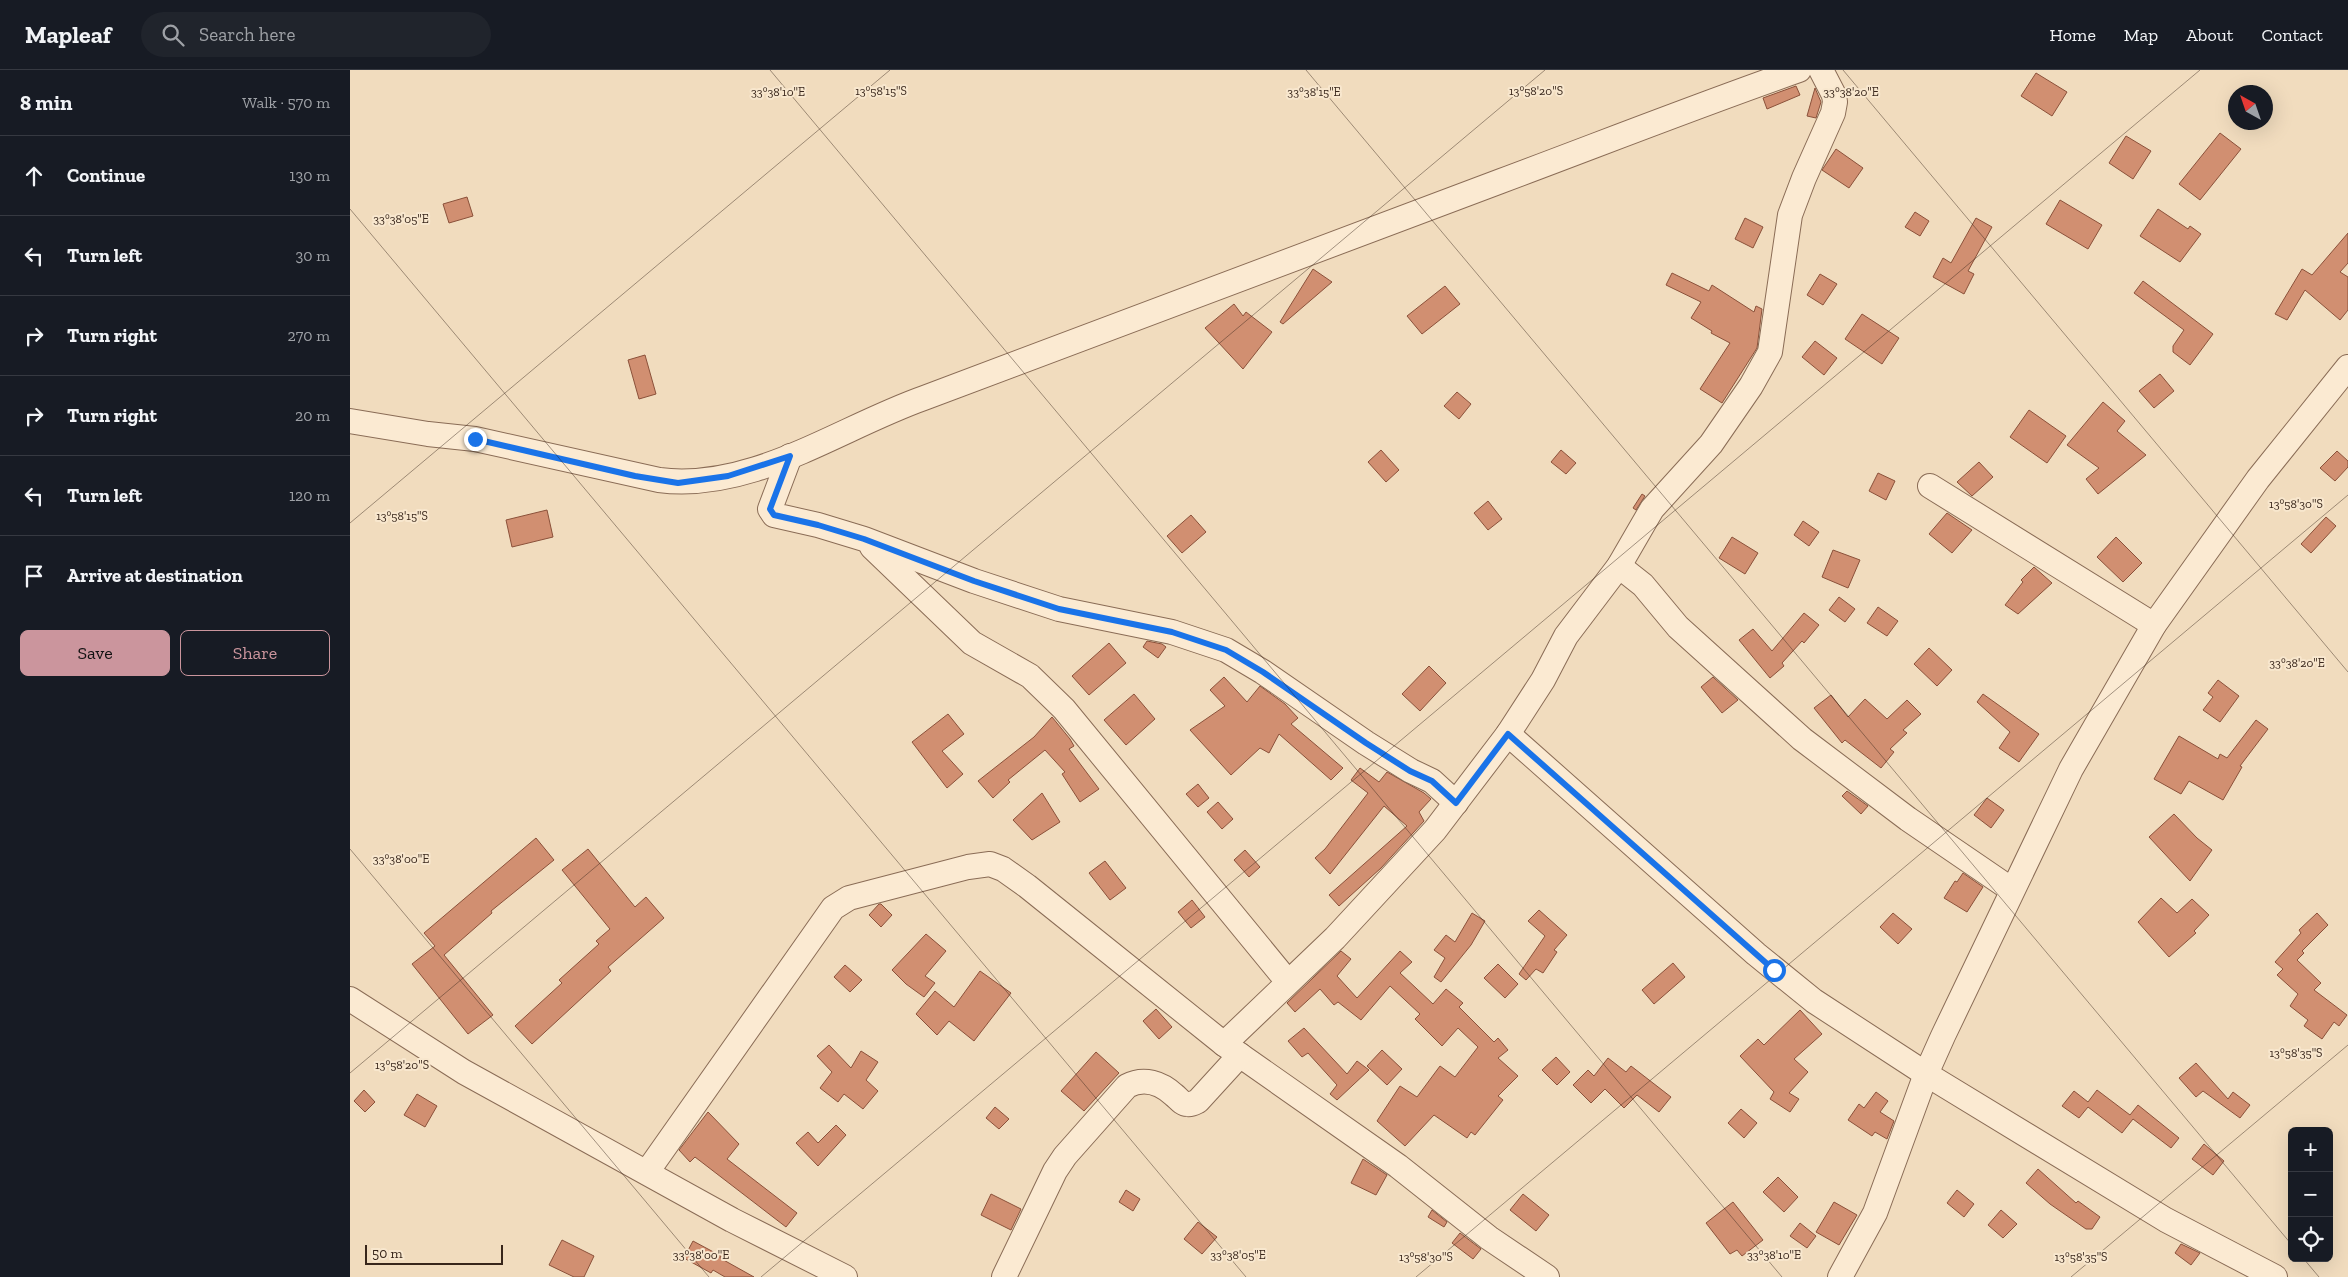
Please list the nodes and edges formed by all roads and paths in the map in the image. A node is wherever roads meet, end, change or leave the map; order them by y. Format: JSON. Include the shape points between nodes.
{"nodes":[{"id":1,"x":1798,"y":70,"type":"edge"},
{"id":2,"x":1821,"y":70,"type":"edge"},
{"id":3,"x":2348,"y":367,"type":"edge"},
{"id":4,"x":350,"y":421,"type":"edge"},
{"id":5,"x":790,"y":456,"type":"junction"},
{"id":6,"x":1930,"y":486,"type":"dead end"},
{"id":7,"x":864,"y":539,"type":"junction"},
{"id":8,"x":1619,"y":566,"type":"junction"},
{"id":9,"x":2154,"y":625,"type":"junction"},
{"id":10,"x":1508,"y":734,"type":"junction"},
{"id":11,"x":1456,"y":803,"type":"junction"},
{"id":12,"x":2012,"y":890,"type":"junction"},
{"id":13,"x":1288,"y":982,"type":"junction"},
{"id":14,"x":351,"y":1001,"type":"edge"},
{"id":15,"x":1232,"y":1050,"type":"junction"},
{"id":16,"x":1926,"y":1074,"type":"junction"},
{"id":17,"x":647,"y":1172,"type":"junction"},
{"id":18,"x":845,"y":1277,"type":"edge"},
{"id":19,"x":1004,"y":1277,"type":"edge"},
{"id":20,"x":1547,"y":1277,"type":"edge"},
{"id":21,"x":1840,"y":1277,"type":"edge"},
{"id":22,"x":2275,"y":1277,"type":"edge"}],
"edges":[{"from":1,"to":5,"type":"street","via":[[1089,338],[916,400]]},
{"from":2,"to":8,"type":"street","via":[[1835,102],[1790,215],[1770,352],[1711,444],[1652,509]]},
{"from":3,"to":9,"type":"street","via":[[2258,479]]},
{"from":4,"to":5,"type":"street","via":[[475,439],[678,483],[728,476]]},
{"from":5,"to":7,"type":"street","via":[[770,509],[771,514]]},
{"from":6,"to":9,"type":"street"},
{"from":7,"to":11,"type":"street","via":[[1059,609],[1172,632],[1226,650],[1410,771],[1432,781]]},
{"from":7,"to":13,"type":"street","via":[[972,643],[1030,676],[1064,709]]},
{"from":8,"to":10,"type":"street","via":[[1566,636],[1543,680]]},
{"from":8,"to":12,"type":"street","via":[[1643,585],[1678,627],[1802,739],[1908,819]]},
{"from":9,"to":12,"type":"street","via":[[2071,769]]},
{"from":10,"to":11,"type":"street"},
{"from":10,"to":16,"type":"street","via":[[1774,970],[1814,1001]]},
{"from":11,"to":13,"type":"street","via":[[1335,938]]},
{"from":12,"to":16,"type":"street"},
{"from":13,"to":15,"type":"street"},
{"from":14,"to":17,"type":"street","via":[[464,1072]]},
{"from":15,"to":17,"type":"street","via":[[1003,869],[990,864],[968,867],[849,898],[834,908]]},
{"from":15,"to":19,"type":"street","via":[[1198,1101],[1189,1105],[1165,1087],[1152,1082],[1136,1082],[1128,1086],[1055,1171]]},
{"from":15,"to":20,"type":"street","via":[[1398,1166],[1489,1238]]},
{"from":16,"to":21,"type":"street","via":[[1875,1213]]},
{"from":16,"to":22,"type":"street","via":[[2166,1220]]},
{"from":17,"to":18,"type":"street","via":[[732,1220]]}]}
